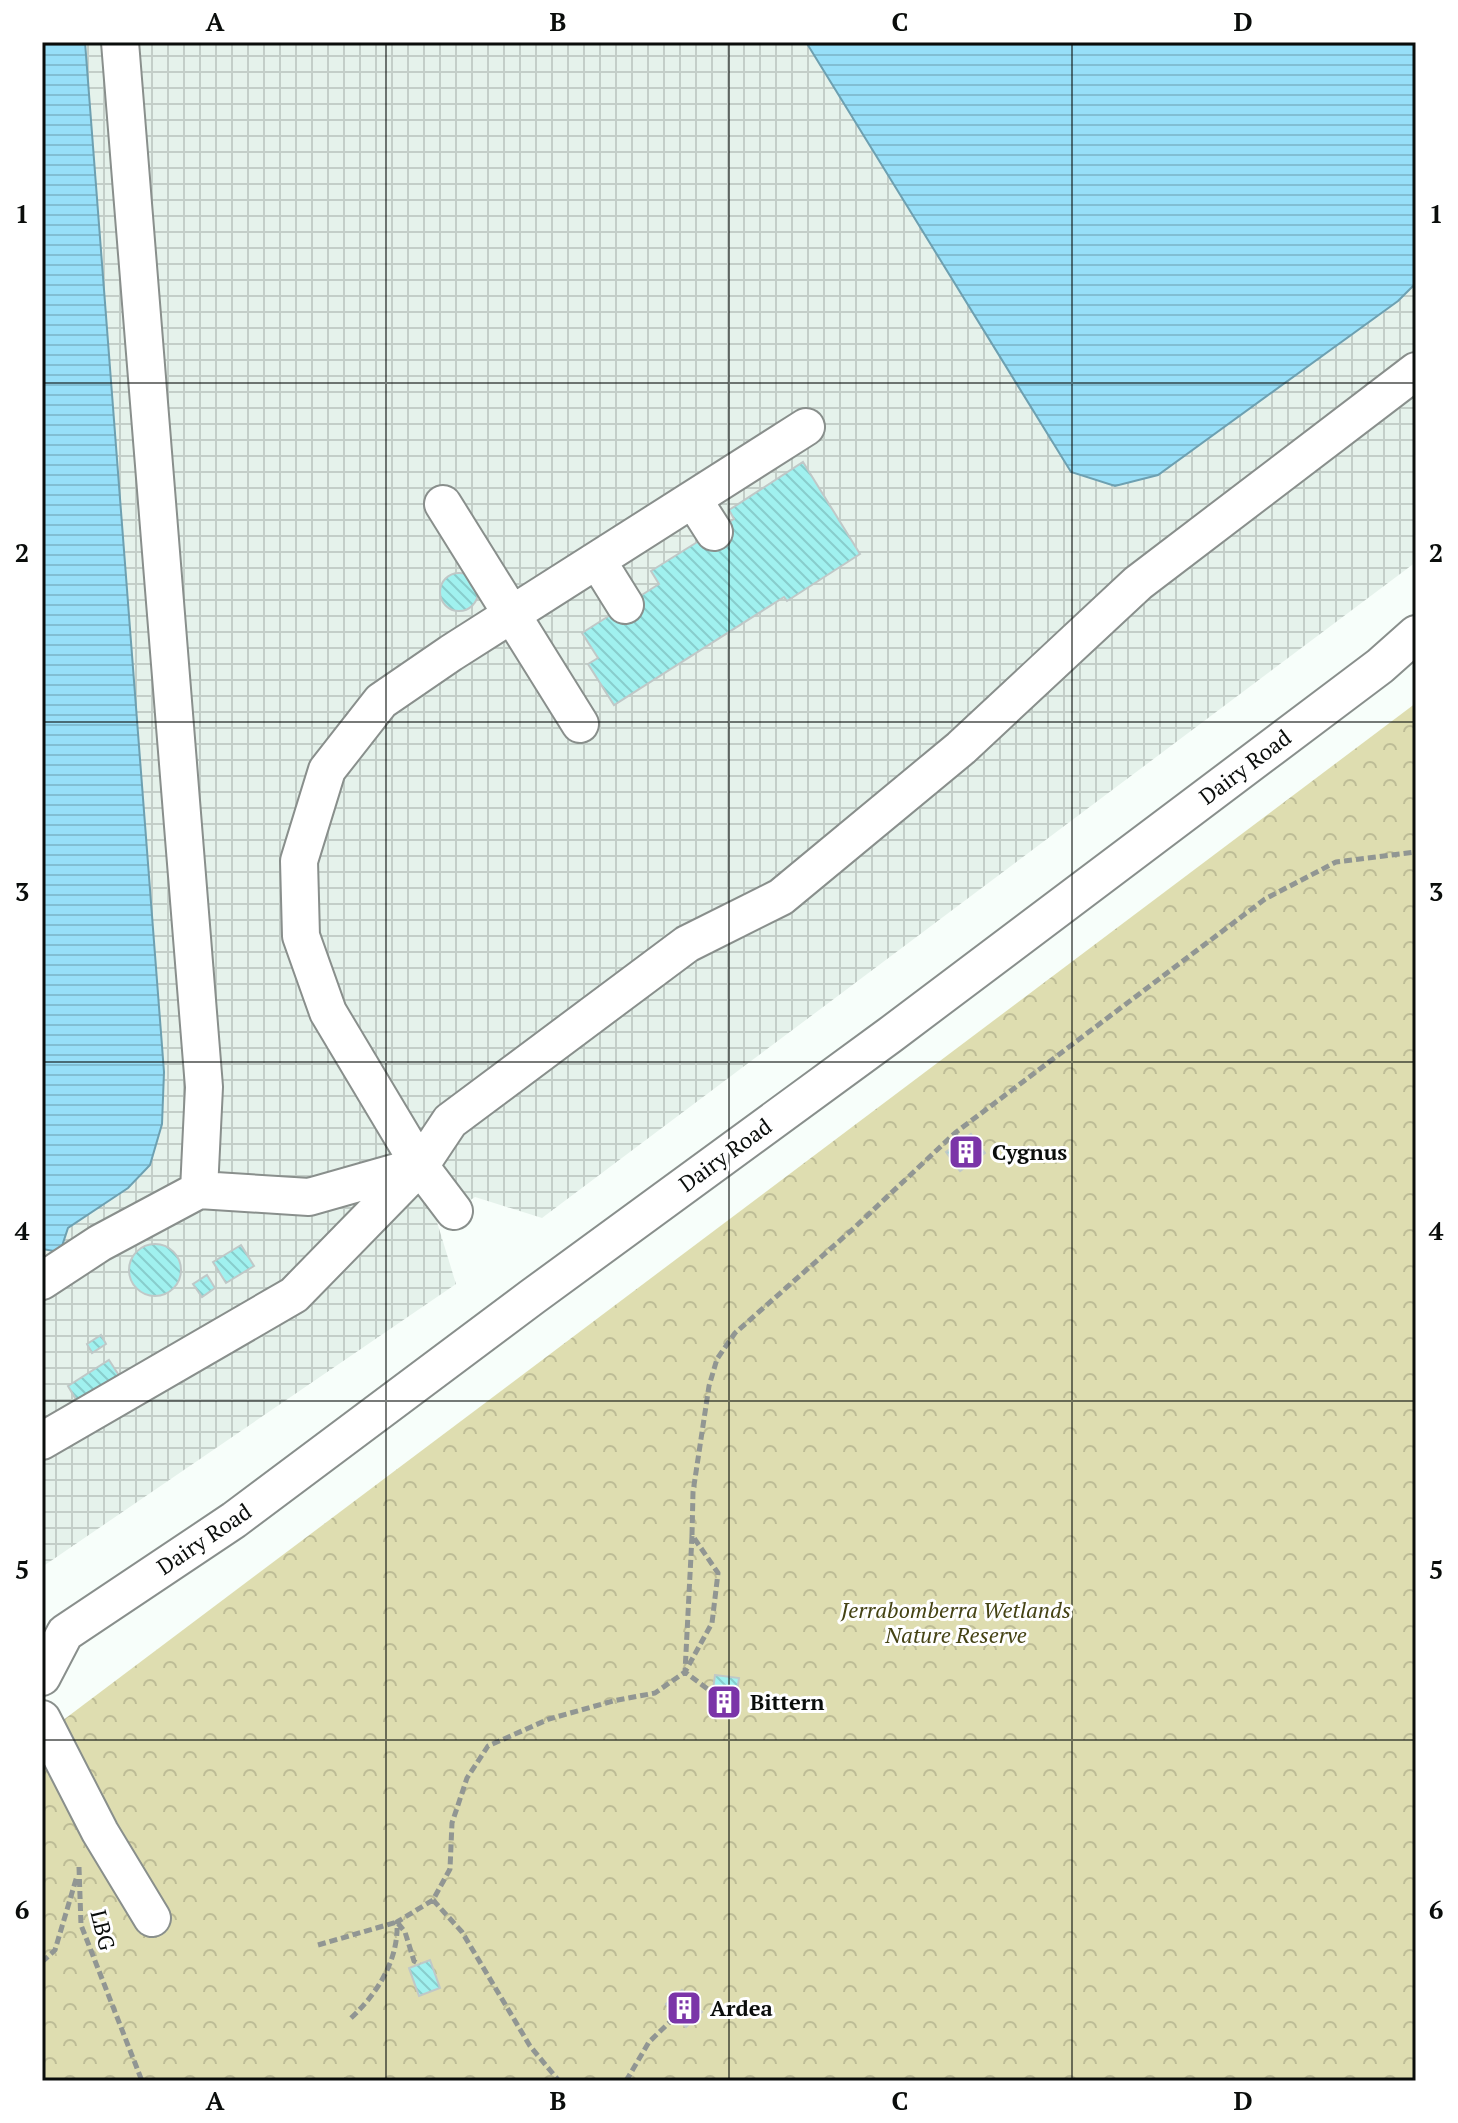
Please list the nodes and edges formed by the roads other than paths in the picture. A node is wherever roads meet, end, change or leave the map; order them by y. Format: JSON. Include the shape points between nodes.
{"nodes":[{"id":1,"x":120,"y":42,"type":"edge"},
{"id":2,"x":1416,"y":371,"type":"edge"},
{"id":3,"x":806,"y":427,"type":"dead end"},
{"id":4,"x":693,"y":499,"type":"junction"},
{"id":5,"x":443,"y":504,"type":"dead end"},
{"id":6,"x":714,"y":532,"type":"dead end"},
{"id":7,"x":597,"y":560,"type":"junction"},
{"id":8,"x":625,"y":605,"type":"dead end"},
{"id":9,"x":511,"y":615,"type":"junction"},
{"id":10,"x":1416,"y":634,"type":"edge"},
{"id":11,"x":580,"y":724,"type":"dead end"},
{"id":12,"x":420,"y":1166,"type":"junction"},
{"id":13,"x":199,"y":1190,"type":"junction"},
{"id":14,"x":454,"y":1211,"type":"dead end"},
{"id":15,"x":42,"y":1281,"type":"edge"},
{"id":16,"x":42,"y":1441,"type":"edge"},
{"id":17,"x":42,"y":1677,"type":"edge"},
{"id":18,"x":42,"y":1719,"type":"edge"},
{"id":19,"x":152,"y":1918,"type":"dead end"}],
"edges":[{"from":1,"to":13,"type":"street","via":[[204,1087]]},
{"from":2,"to":12,"type":"street","via":[[1138,583],[961,748],[781,897],[687,944],[450,1121]]},
{"from":3,"to":4,"type":"street","via":[[732,491]]},
{"from":4,"to":6,"type":"street"},
{"from":4,"to":7,"type":"street"},
{"from":5,"to":9,"type":"street"},
{"from":7,"to":8,"type":"street"},
{"from":7,"to":9,"type":"street"},
{"from":9,"to":11,"type":"street"},
{"from":9,"to":12,"type":"street","via":[[381,701],[327,770],[299,861],[301,936],[328,1012]]},
{"from":10,"to":17,"type":"street","name":"Dairy Road","via":[[890,1035],[234,1520],[65,1633]]},
{"from":12,"to":13,"type":"street","via":[[309,1197]]},
{"from":12,"to":14,"type":"street"},
{"from":12,"to":16,"type":"street","via":[[294,1295]]},
{"from":13,"to":15,"type":"street"},
{"from":18,"to":19,"type":"street"}]}
